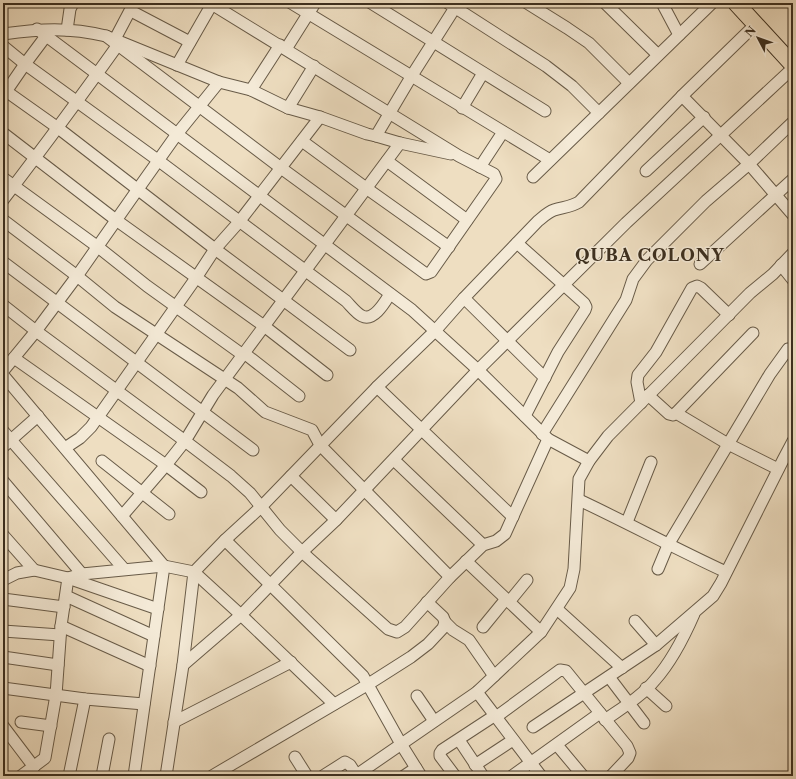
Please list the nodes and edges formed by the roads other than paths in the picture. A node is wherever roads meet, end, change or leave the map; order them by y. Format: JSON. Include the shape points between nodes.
{"nodes":[{"id":1,"x":73,"y":3,"type":"edge"},
{"id":2,"x":291,"y":3,"type":"edge"},
{"id":3,"x":315,"y":3,"type":"edge"},
{"id":4,"x":371,"y":3,"type":"edge"},
{"id":5,"x":527,"y":3,"type":"edge"},
{"id":6,"x":605,"y":3,"type":"edge"},
{"id":7,"x":662,"y":3,"type":"edge"},
{"id":8,"x":712,"y":3,"type":"edge"},
{"id":9,"x":736,"y":3,"type":"edge"},
{"id":10,"x":748,"y":3,"type":"edge"},
{"id":11,"x":211,"y":4,"type":"edge"},
{"id":12,"x":453,"y":4,"type":"edge"},
{"id":13,"x":132,"y":7,"type":"edge"},
{"id":14,"x":308,"y":14,"type":"junction"},
{"id":15,"x":756,"y":24,"type":"junction"},
{"id":16,"x":67,"y":30,"type":"junction"},
{"id":17,"x":42,"y":32,"type":"junction"},
{"id":18,"x":3,"y":34,"type":"edge"},
{"id":19,"x":679,"y":35,"type":"junction"},
{"id":20,"x":113,"y":41,"type":"junction"},
{"id":21,"x":433,"y":41,"type":"junction"},
{"id":22,"x":190,"y":42,"type":"junction"},
{"id":23,"x":3,"y":46,"type":"edge"},
{"id":24,"x":283,"y":47,"type":"junction"},
{"id":25,"x":793,"y":52,"type":"edge"},
{"id":26,"x":658,"y":55,"type":"junction"},
{"id":27,"x":25,"y":64,"type":"junction"},
{"id":28,"x":177,"y":65,"type":"junction"},
{"id":29,"x":793,"y":65,"type":"edge"},
{"id":30,"x":314,"y":66,"type":"junction"},
{"id":31,"x":793,"y":68,"type":"edge"},
{"id":32,"x":483,"y":72,"type":"junction"},
{"id":33,"x":97,"y":74,"type":"junction"},
{"id":34,"x":411,"y":77,"type":"junction"},
{"id":35,"x":218,"y":82,"type":"junction"},
{"id":36,"x":629,"y":83,"type":"junction"},
{"id":37,"x":251,"y":90,"type":"junction"},
{"id":38,"x":4,"y":92,"type":"edge"},
{"id":39,"x":682,"y":96,"type":"junction"},
{"id":40,"x":76,"y":102,"type":"junction"},
{"id":41,"x":200,"y":107,"type":"junction"},
{"id":42,"x":288,"y":108,"type":"junction"},
{"id":43,"x":462,"y":108,"type":"junction"},
{"id":44,"x":545,"y":111,"type":"dead end"},
{"id":45,"x":390,"y":112,"type":"junction"},
{"id":46,"x":600,"y":113,"type":"junction"},
{"id":47,"x":320,"y":117,"type":"junction"},
{"id":48,"x":704,"y":117,"type":"junction"},
{"id":49,"x":793,"y":122,"type":"edge"},
{"id":50,"x":58,"y":128,"type":"junction"},
{"id":51,"x":503,"y":132,"type":"junction"},
{"id":52,"x":3,"y":133,"type":"edge"},
{"id":53,"x":177,"y":134,"type":"junction"},
{"id":54,"x":721,"y":135,"type":"junction"},
{"id":55,"x":376,"y":136,"type":"junction"},
{"id":56,"x":302,"y":141,"type":"junction"},
{"id":57,"x":400,"y":143,"type":"junction"},
{"id":58,"x":460,"y":156,"type":"junction"},
{"id":59,"x":36,"y":158,"type":"junction"},
{"id":60,"x":550,"y":160,"type":"junction"},
{"id":61,"x":159,"y":161,"type":"junction"},
{"id":62,"x":387,"y":161,"type":"junction"},
{"id":63,"x":749,"y":164,"type":"junction"},
{"id":64,"x":480,"y":167,"type":"junction"},
{"id":65,"x":281,"y":168,"type":"junction"},
{"id":66,"x":646,"y":171,"type":"dead end"},
{"id":67,"x":532,"y":177,"type":"dead end"},
{"id":68,"x":3,"y":178,"type":"edge"},
{"id":69,"x":793,"y":179,"type":"edge"},
{"id":70,"x":14,"y":186,"type":"junction"},
{"id":71,"x":366,"y":188,"type":"junction"},
{"id":72,"x":138,"y":189,"type":"junction"},
{"id":73,"x":260,"y":196,"type":"junction"},
{"id":74,"x":776,"y":196,"type":"junction"},
{"id":75,"x":3,"y":200,"type":"edge"},
{"id":76,"x":793,"y":215,"type":"edge"},
{"id":77,"x":346,"y":216,"type":"junction"},
{"id":78,"x":3,"y":220,"type":"edge"},
{"id":79,"x":116,"y":220,"type":"junction"},
{"id":80,"x":467,"y":220,"type":"junction"},
{"id":81,"x":240,"y":222,"type":"junction"},
{"id":82,"x":517,"y":243,"type":"junction"},
{"id":83,"x":324,"y":244,"type":"junction"},
{"id":84,"x":98,"y":247,"type":"junction"},
{"id":85,"x":449,"y":247,"type":"junction"},
{"id":86,"x":216,"y":250,"type":"junction"},
{"id":87,"x":793,"y":253,"type":"edge"},
{"id":88,"x":3,"y":262,"type":"edge"},
{"id":89,"x":700,"y":264,"type":"dead end"},
{"id":90,"x":781,"y":266,"type":"junction"},
{"id":91,"x":305,"y":271,"type":"junction"},
{"id":92,"x":77,"y":276,"type":"junction"},
{"id":93,"x":196,"y":278,"type":"junction"},
{"id":94,"x":793,"y":280,"type":"edge"},
{"id":95,"x":564,"y":286,"type":"junction"},
{"id":96,"x":390,"y":294,"type":"junction"},
{"id":97,"x":464,"y":298,"type":"junction"},
{"id":98,"x":283,"y":300,"type":"junction"},
{"id":99,"x":57,"y":303,"type":"junction"},
{"id":100,"x":3,"y":305,"type":"edge"},
{"id":101,"x":176,"y":306,"type":"junction"},
{"id":102,"x":729,"y":315,"type":"junction"},
{"id":103,"x":264,"y":326,"type":"junction"},
{"id":104,"x":36,"y":331,"type":"junction"},
{"id":105,"x":435,"y":331,"type":"junction"},
{"id":106,"x":753,"y":333,"type":"dead end"},
{"id":107,"x":156,"y":335,"type":"junction"},
{"id":108,"x":508,"y":342,"type":"junction"},
{"id":109,"x":788,"y":348,"type":"dead end"},
{"id":110,"x":350,"y":350,"type":"dead end"},
{"id":111,"x":244,"y":354,"type":"junction"},
{"id":112,"x":14,"y":358,"type":"junction"},
{"id":113,"x":136,"y":363,"type":"junction"},
{"id":114,"x":478,"y":370,"type":"junction"},
{"id":115,"x":3,"y":371,"type":"edge"},
{"id":116,"x":3,"y":375,"type":"edge"},
{"id":117,"x":327,"y":375,"type":"dead end"},
{"id":118,"x":545,"y":378,"type":"junction"},
{"id":119,"x":225,"y":380,"type":"junction"},
{"id":120,"x":377,"y":387,"type":"junction"},
{"id":121,"x":117,"y":389,"type":"junction"},
{"id":122,"x":299,"y":396,"type":"dead end"},
{"id":123,"x":644,"y":399,"type":"junction"},
{"id":124,"x":204,"y":412,"type":"junction"},
{"id":125,"x":676,"y":413,"type":"junction"},
{"id":126,"x":38,"y":416,"type":"junction"},
{"id":127,"x":525,"y":416,"type":"junction"},
{"id":128,"x":97,"y":417,"type":"junction"},
{"id":129,"x":423,"y":430,"type":"junction"},
{"id":130,"x":3,"y":431,"type":"edge"},
{"id":131,"x":545,"y":436,"type":"junction"},
{"id":132,"x":185,"y":441,"type":"junction"},
{"id":133,"x":793,"y":441,"type":"edge"},
{"id":134,"x":7,"y":443,"type":"edge"},
{"id":135,"x":728,"y":444,"type":"junction"},
{"id":136,"x":320,"y":445,"type":"junction"},
{"id":137,"x":65,"y":448,"type":"junction"},
{"id":138,"x":253,"y":450,"type":"dead end"},
{"id":139,"x":394,"y":460,"type":"junction"},
{"id":140,"x":589,"y":461,"type":"junction"},
{"id":141,"x":102,"y":462,"type":"dead end"},
{"id":142,"x":652,"y":462,"type":"dead end"},
{"id":143,"x":166,"y":465,"type":"junction"},
{"id":144,"x":778,"y":469,"type":"junction"},
{"id":145,"x":291,"y":476,"type":"junction"},
{"id":146,"x":3,"y":481,"type":"edge"},
{"id":147,"x":366,"y":491,"type":"junction"},
{"id":148,"x":142,"y":492,"type":"junction"},
{"id":149,"x":200,"y":492,"type":"dead end"},
{"id":150,"x":579,"y":500,"type":"junction"},
{"id":151,"x":261,"y":507,"type":"junction"},
{"id":152,"x":169,"y":514,"type":"dead end"},
{"id":153,"x":122,"y":516,"type":"junction"},
{"id":154,"x":513,"y":517,"type":"junction"},
{"id":155,"x":336,"y":520,"type":"junction"},
{"id":156,"x":627,"y":522,"type":"junction"},
{"id":157,"x":3,"y":535,"type":"edge"},
{"id":158,"x":225,"y":540,"type":"junction"},
{"id":159,"x":483,"y":545,"type":"junction"},
{"id":160,"x":668,"y":545,"type":"junction"},
{"id":161,"x":302,"y":552,"type":"junction"},
{"id":162,"x":466,"y":561,"type":"junction"},
{"id":163,"x":164,"y":566,"type":"junction"},
{"id":164,"x":124,"y":569,"type":"junction"},
{"id":165,"x":658,"y":569,"type":"dead end"},
{"id":166,"x":34,"y":570,"type":"junction"},
{"id":167,"x":194,"y":572,"type":"junction"},
{"id":168,"x":726,"y":572,"type":"junction"},
{"id":169,"x":82,"y":574,"type":"junction"},
{"id":170,"x":450,"y":577,"type":"junction"},
{"id":171,"x":68,"y":578,"type":"junction"},
{"id":172,"x":3,"y":580,"type":"edge"},
{"id":173,"x":526,"y":580,"type":"dead end"},
{"id":174,"x":271,"y":584,"type":"junction"},
{"id":175,"x":66,"y":596,"type":"junction"},
{"id":176,"x":3,"y":599,"type":"edge"},
{"id":177,"x":507,"y":600,"type":"junction"},
{"id":178,"x":427,"y":602,"type":"junction"},
{"id":179,"x":64,"y":608,"type":"junction"},
{"id":180,"x":158,"y":609,"type":"junction"},
{"id":181,"x":557,"y":609,"type":"junction"},
{"id":182,"x":695,"y":610,"type":"junction"},
{"id":183,"x":241,"y":615,"type":"junction"},
{"id":184,"x":635,"y":621,"type":"dead end"},
{"id":185,"x":446,"y":622,"type":"junction"},
{"id":186,"x":483,"y":627,"type":"dead end"},
{"id":187,"x":3,"y":631,"type":"edge"},
{"id":188,"x":60,"y":631,"type":"junction"},
{"id":189,"x":540,"y":632,"type":"junction"},
{"id":190,"x":154,"y":636,"type":"junction"},
{"id":191,"x":656,"y":645,"type":"junction"},
{"id":192,"x":3,"y":657,"type":"edge"},
{"id":193,"x":291,"y":662,"type":"junction"},
{"id":194,"x":58,"y":665,"type":"junction"},
{"id":195,"x":183,"y":665,"type":"junction"},
{"id":196,"x":150,"y":666,"type":"junction"},
{"id":197,"x":622,"y":668,"type":"junction"},
{"id":198,"x":494,"y":676,"type":"junction"},
{"id":199,"x":609,"y":677,"type":"junction"},
{"id":200,"x":367,"y":685,"type":"junction"},
{"id":201,"x":3,"y":688,"type":"edge"},
{"id":202,"x":646,"y":688,"type":"junction"},
{"id":203,"x":477,"y":692,"type":"junction"},
{"id":204,"x":585,"y":693,"type":"junction"},
{"id":205,"x":56,"y":695,"type":"junction"},
{"id":206,"x":417,"y":696,"type":"dead end"},
{"id":207,"x":85,"y":699,"type":"junction"},
{"id":208,"x":629,"y":703,"type":"junction"},
{"id":209,"x":144,"y":704,"type":"junction"},
{"id":210,"x":334,"y":704,"type":"junction"},
{"id":211,"x":666,"y":706,"type":"dead end"},
{"id":212,"x":495,"y":717,"type":"junction"},
{"id":213,"x":602,"y":717,"type":"junction"},
{"id":214,"x":434,"y":721,"type":"junction"},
{"id":215,"x":21,"y":722,"type":"dead end"},
{"id":216,"x":174,"y":722,"type":"junction"},
{"id":217,"x":644,"y":722,"type":"dead end"},
{"id":218,"x":3,"y":726,"type":"edge"},
{"id":219,"x":51,"y":726,"type":"junction"},
{"id":220,"x":533,"y":727,"type":"dead end"},
{"id":221,"x":108,"y":739,"type":"dead end"},
{"id":222,"x":459,"y":740,"type":"junction"},
{"id":223,"x":513,"y":740,"type":"junction"},
{"id":224,"x":401,"y":744,"type":"junction"},
{"id":225,"x":557,"y":745,"type":"junction"},
{"id":226,"x":296,"y":757,"type":"dead end"},
{"id":227,"x":530,"y":763,"type":"junction"},
{"id":228,"x":475,"y":765,"type":"junction"},
{"id":229,"x":34,"y":767,"type":"junction"},
{"id":230,"x":418,"y":772,"type":"edge"},
{"id":231,"x":21,"y":776,"type":"edge"},
{"id":232,"x":70,"y":776,"type":"edge"},
{"id":233,"x":102,"y":776,"type":"edge"},
{"id":234,"x":134,"y":776,"type":"edge"},
{"id":235,"x":166,"y":776,"type":"edge"},
{"id":236,"x":212,"y":776,"type":"edge"},
{"id":237,"x":307,"y":776,"type":"edge"},
{"id":238,"x":323,"y":776,"type":"edge"},
{"id":239,"x":356,"y":776,"type":"edge"},
{"id":240,"x":404,"y":776,"type":"edge"},
{"id":241,"x":455,"y":776,"type":"edge"},
{"id":242,"x":483,"y":776,"type":"edge"},
{"id":243,"x":512,"y":776,"type":"edge"},
{"id":244,"x":541,"y":776,"type":"edge"},
{"id":245,"x":583,"y":776,"type":"edge"},
{"id":246,"x":611,"y":776,"type":"edge"}],
"edges":[{"from":1,"to":16,"type":"street"},
{"from":2,"to":14,"type":"street"},
{"from":3,"to":14,"type":"street"},
{"from":4,"to":21,"type":"street"},
{"from":5,"to":36,"type":"street","via":[[589,42]]},
{"from":6,"to":26,"type":"street"},
{"from":7,"to":19,"type":"street"},
{"from":8,"to":19,"type":"street"},
{"from":9,"to":15,"type":"highway"},
{"from":10,"to":25,"type":"highway"},
{"from":11,"to":22,"type":"street"},
{"from":11,"to":24,"type":"street"},
{"from":12,"to":21,"type":"street"},
{"from":12,"to":46,"type":"street","via":[[546,66]]},
{"from":13,"to":20,"type":"street"},
{"from":13,"to":22,"type":"street"},
{"from":14,"to":24,"type":"street"},
{"from":14,"to":34,"type":"street"},
{"from":15,"to":29,"type":"highway"},
{"from":15,"to":39,"type":"street"},
{"from":16,"to":17,"type":"street"},
{"from":16,"to":20,"type":"street","via":[[88,32]]},
{"from":17,"to":18,"type":"street"},
{"from":17,"to":27,"type":"street"},
{"from":17,"to":33,"type":"street"},
{"from":19,"to":26,"type":"street"},
{"from":20,"to":28,"type":"street"},
{"from":20,"to":33,"type":"street"},
{"from":20,"to":41,"type":"street"},
{"from":21,"to":32,"type":"street"},
{"from":21,"to":34,"type":"street"},
{"from":22,"to":28,"type":"street"},
{"from":23,"to":27,"type":"street"},
{"from":24,"to":30,"type":"street"},
{"from":24,"to":37,"type":"street"},
{"from":26,"to":36,"type":"street"},
{"from":27,"to":38,"type":"street"},
{"from":27,"to":40,"type":"street"},
{"from":28,"to":35,"type":"street"},
{"from":30,"to":42,"type":"street"},
{"from":30,"to":45,"type":"street"},
{"from":31,"to":54,"type":"street"},
{"from":32,"to":43,"type":"street"},
{"from":32,"to":44,"type":"street"},
{"from":33,"to":40,"type":"street"},
{"from":33,"to":53,"type":"street"},
{"from":34,"to":43,"type":"street"},
{"from":34,"to":45,"type":"street"},
{"from":35,"to":37,"type":"street"},
{"from":35,"to":41,"type":"street"},
{"from":36,"to":46,"type":"street"},
{"from":37,"to":42,"type":"street"},
{"from":38,"to":50,"type":"street"},
{"from":39,"to":48,"type":"street"},
{"from":39,"to":82,"type":"street","via":[[579,202],[545,215]]},
{"from":40,"to":50,"type":"street"},
{"from":40,"to":61,"type":"street"},
{"from":41,"to":53,"type":"street"},
{"from":41,"to":65,"type":"street"},
{"from":42,"to":47,"type":"street"},
{"from":43,"to":51,"type":"street"},
{"from":45,"to":55,"type":"street"},
{"from":45,"to":58,"type":"street"},
{"from":46,"to":60,"type":"street"},
{"from":47,"to":55,"type":"street"},
{"from":47,"to":56,"type":"street"},
{"from":48,"to":54,"type":"street"},
{"from":48,"to":66,"type":"street"},
{"from":49,"to":63,"type":"street"},
{"from":50,"to":59,"type":"street"},
{"from":50,"to":72,"type":"street"},
{"from":51,"to":60,"type":"street"},
{"from":51,"to":64,"type":"street"},
{"from":52,"to":59,"type":"street"},
{"from":53,"to":61,"type":"street"},
{"from":53,"to":73,"type":"street"},
{"from":54,"to":63,"type":"street"},
{"from":54,"to":95,"type":"street","via":[[626,223]]},
{"from":55,"to":57,"type":"street"},
{"from":56,"to":65,"type":"street"},
{"from":56,"to":71,"type":"street"},
{"from":57,"to":58,"type":"street"},
{"from":57,"to":62,"type":"street"},
{"from":58,"to":64,"type":"street"},
{"from":59,"to":70,"type":"street"},
{"from":59,"to":79,"type":"street"},
{"from":60,"to":67,"type":"street"},
{"from":61,"to":72,"type":"street"},
{"from":61,"to":81,"type":"street"},
{"from":62,"to":71,"type":"street"},
{"from":62,"to":80,"type":"street"},
{"from":63,"to":74,"type":"street"},
{"from":63,"to":131,"type":"street","via":[[706,201],[647,260],[633,279],[626,300]]},
{"from":64,"to":80,"type":"street","via":[[494,174],[496,179]]},
{"from":65,"to":73,"type":"street"},
{"from":65,"to":77,"type":"street"},
{"from":68,"to":70,"type":"street"},
{"from":69,"to":74,"type":"street"},
{"from":70,"to":75,"type":"street"},
{"from":70,"to":84,"type":"street"},
{"from":71,"to":77,"type":"street"},
{"from":71,"to":85,"type":"street"},
{"from":72,"to":79,"type":"street"},
{"from":72,"to":86,"type":"street"},
{"from":73,"to":81,"type":"street"},
{"from":73,"to":83,"type":"street"},
{"from":74,"to":76,"type":"street"},
{"from":74,"to":89,"type":"street"},
{"from":77,"to":83,"type":"street"},
{"from":77,"to":85,"type":"street","via":[[426,274],[431,272]]},
{"from":78,"to":92,"type":"street"},
{"from":79,"to":84,"type":"street"},
{"from":79,"to":93,"type":"street"},
{"from":80,"to":85,"type":"street"},
{"from":81,"to":86,"type":"street"},
{"from":81,"to":91,"type":"street"},
{"from":82,"to":95,"type":"street"},
{"from":82,"to":97,"type":"street"},
{"from":83,"to":91,"type":"street"},
{"from":83,"to":96,"type":"street"},
{"from":84,"to":92,"type":"street"},
{"from":84,"to":101,"type":"street"},
{"from":86,"to":93,"type":"street"},
{"from":86,"to":98,"type":"street"},
{"from":87,"to":90,"type":"street"},
{"from":88,"to":99,"type":"street"},
{"from":90,"to":94,"type":"street"},
{"from":90,"to":102,"type":"street"},
{"from":91,"to":96,"type":"street","via":[[362,316],[373,315]]},
{"from":91,"to":98,"type":"street"},
{"from":92,"to":99,"type":"street"},
{"from":92,"to":107,"type":"street","via":[[115,307]]},
{"from":93,"to":101,"type":"street"},
{"from":93,"to":103,"type":"street"},
{"from":95,"to":108,"type":"street"},
{"from":95,"to":118,"type":"street","via":[[586,307]]},
{"from":96,"to":105,"type":"street"},
{"from":97,"to":105,"type":"street"},
{"from":97,"to":108,"type":"street"},
{"from":98,"to":103,"type":"street"},
{"from":98,"to":110,"type":"street"},
{"from":99,"to":104,"type":"street"},
{"from":99,"to":113,"type":"street"},
{"from":100,"to":104,"type":"street"},
{"from":101,"to":107,"type":"street"},
{"from":101,"to":111,"type":"street"},
{"from":102,"to":123,"type":"street"},
{"from":102,"to":123,"type":"street","via":[[701,288],[692,288],[656,352],[638,375],[637,382]]},
{"from":103,"to":111,"type":"street"},
{"from":103,"to":117,"type":"street"},
{"from":104,"to":112,"type":"street"},
{"from":104,"to":121,"type":"street"},
{"from":105,"to":114,"type":"street"},
{"from":105,"to":120,"type":"street"},
{"from":106,"to":125,"type":"street"},
{"from":107,"to":113,"type":"street"},
{"from":107,"to":119,"type":"street"},
{"from":108,"to":114,"type":"street"},
{"from":108,"to":118,"type":"street"},
{"from":109,"to":135,"type":"street"},
{"from":111,"to":119,"type":"street"},
{"from":111,"to":122,"type":"street"},
{"from":112,"to":115,"type":"street"},
{"from":112,"to":128,"type":"street"},
{"from":113,"to":121,"type":"street"},
{"from":113,"to":124,"type":"street"},
{"from":114,"to":127,"type":"street"},
{"from":114,"to":129,"type":"street"},
{"from":116,"to":126,"type":"street"},
{"from":118,"to":127,"type":"street"},
{"from":119,"to":124,"type":"street"},
{"from":119,"to":136,"type":"street","via":[[265,412],[312,430]]},
{"from":120,"to":129,"type":"street"},
{"from":120,"to":136,"type":"street"},
{"from":121,"to":128,"type":"street"},
{"from":121,"to":132,"type":"street"},
{"from":123,"to":125,"type":"street","via":[[669,414]]},
{"from":123,"to":140,"type":"street","via":[[608,436]]},
{"from":124,"to":132,"type":"street"},
{"from":124,"to":138,"type":"street"},
{"from":125,"to":135,"type":"street"},
{"from":126,"to":134,"type":"street"},
{"from":126,"to":137,"type":"street"},
{"from":127,"to":131,"type":"street"},
{"from":128,"to":137,"type":"street","via":[[80,438]]},
{"from":128,"to":143,"type":"street"},
{"from":129,"to":139,"type":"street"},
{"from":129,"to":154,"type":"street"},
{"from":130,"to":134,"type":"street"},
{"from":131,"to":140,"type":"street"},
{"from":131,"to":154,"type":"street"},
{"from":132,"to":143,"type":"street"},
{"from":132,"to":151,"type":"street","via":[[236,480]]},
{"from":133,"to":144,"type":"street"},
{"from":134,"to":164,"type":"street"},
{"from":135,"to":144,"type":"street"},
{"from":135,"to":160,"type":"street"},
{"from":136,"to":145,"type":"street"},
{"from":136,"to":147,"type":"street"},
{"from":137,"to":153,"type":"street"},
{"from":139,"to":147,"type":"street"},
{"from":139,"to":159,"type":"street"},
{"from":140,"to":150,"type":"street","via":[[579,479]]},
{"from":141,"to":148,"type":"street"},
{"from":142,"to":156,"type":"street"},
{"from":143,"to":148,"type":"street"},
{"from":143,"to":149,"type":"street"},
{"from":144,"to":168,"type":"street"},
{"from":145,"to":151,"type":"street"},
{"from":145,"to":155,"type":"street"},
{"from":146,"to":169,"type":"street"},
{"from":147,"to":155,"type":"street"},
{"from":147,"to":170,"type":"street"},
{"from":148,"to":152,"type":"street"},
{"from":148,"to":153,"type":"street"},
{"from":150,"to":156,"type":"street"},
{"from":150,"to":181,"type":"street","via":[[574,569],[570,588]]},
{"from":151,"to":158,"type":"street"},
{"from":151,"to":161,"type":"street"},
{"from":153,"to":163,"type":"street"},
{"from":154,"to":159,"type":"street","via":[[504,534],[496,541]]},
{"from":155,"to":161,"type":"street"},
{"from":156,"to":160,"type":"street"},
{"from":157,"to":166,"type":"street"},
{"from":158,"to":167,"type":"street"},
{"from":158,"to":174,"type":"street"},
{"from":159,"to":162,"type":"street"},
{"from":160,"to":165,"type":"street"},
{"from":160,"to":168,"type":"street"},
{"from":161,"to":174,"type":"street"},
{"from":161,"to":178,"type":"street","via":[[388,629],[397,632],[405,627]]},
{"from":162,"to":170,"type":"street"},
{"from":162,"to":177,"type":"street"},
{"from":163,"to":164,"type":"street"},
{"from":163,"to":167,"type":"street"},
{"from":163,"to":180,"type":"street"},
{"from":164,"to":169,"type":"street"},
{"from":166,"to":171,"type":"street"},
{"from":166,"to":172,"type":"street","via":[[17,573]]},
{"from":167,"to":183,"type":"street"},
{"from":167,"to":195,"type":"street"},
{"from":168,"to":182,"type":"street","via":[[713,596]]},
{"from":169,"to":171,"type":"street"},
{"from":170,"to":178,"type":"street"},
{"from":171,"to":175,"type":"street"},
{"from":171,"to":180,"type":"street"},
{"from":173,"to":177,"type":"street"},
{"from":174,"to":183,"type":"street"},
{"from":174,"to":200,"type":"street","via":[[356,668]]},
{"from":175,"to":179,"type":"street"},
{"from":175,"to":190,"type":"street"},
{"from":176,"to":179,"type":"street"},
{"from":177,"to":186,"type":"street"},
{"from":177,"to":189,"type":"street"},
{"from":178,"to":185,"type":"street"},
{"from":179,"to":188,"type":"street"},
{"from":180,"to":190,"type":"street"},
{"from":181,"to":189,"type":"street"},
{"from":181,"to":197,"type":"street"},
{"from":182,"to":191,"type":"street"},
{"from":182,"to":202,"type":"street","via":[[672,657]]},
{"from":183,"to":193,"type":"street"},
{"from":183,"to":195,"type":"street"},
{"from":184,"to":191,"type":"street"},
{"from":185,"to":198,"type":"street","via":[[469,640]]},
{"from":185,"to":200,"type":"street","via":[[428,644],[412,657]]},
{"from":187,"to":188,"type":"street"},
{"from":188,"to":194,"type":"street"},
{"from":188,"to":196,"type":"street"},
{"from":189,"to":198,"type":"street"},
{"from":190,"to":196,"type":"street"},
{"from":191,"to":197,"type":"street"},
{"from":192,"to":194,"type":"street"},
{"from":193,"to":210,"type":"street"},
{"from":193,"to":216,"type":"street"},
{"from":194,"to":205,"type":"street"},
{"from":195,"to":216,"type":"street"},
{"from":196,"to":209,"type":"street"},
{"from":197,"to":199,"type":"street"},
{"from":198,"to":203,"type":"street"},
{"from":199,"to":204,"type":"street"},
{"from":199,"to":208,"type":"street"},
{"from":200,"to":210,"type":"street"},
{"from":200,"to":224,"type":"street"},
{"from":201,"to":205,"type":"street"},
{"from":202,"to":208,"type":"street"},
{"from":202,"to":211,"type":"street"},
{"from":203,"to":212,"type":"street"},
{"from":203,"to":214,"type":"street"},
{"from":204,"to":212,"type":"street","via":[[566,672],[560,670]]},
{"from":204,"to":213,"type":"street"},
{"from":204,"to":220,"type":"street"},
{"from":205,"to":207,"type":"street"},
{"from":205,"to":219,"type":"street"},
{"from":206,"to":214,"type":"street"},
{"from":207,"to":209,"type":"street"},
{"from":207,"to":232,"type":"street"},
{"from":208,"to":213,"type":"street"},
{"from":208,"to":217,"type":"street"},
{"from":209,"to":234,"type":"street"},
{"from":210,"to":236,"type":"street"},
{"from":212,"to":222,"type":"street"},
{"from":212,"to":223,"type":"street"},
{"from":213,"to":225,"type":"street"},
{"from":213,"to":246,"type":"street","via":[[630,753]]},
{"from":214,"to":224,"type":"street"},
{"from":215,"to":219,"type":"street"},
{"from":216,"to":235,"type":"street"},
{"from":218,"to":229,"type":"street"},
{"from":219,"to":229,"type":"street","via":[[45,758]]},
{"from":221,"to":233,"type":"street"},
{"from":222,"to":228,"type":"street"},
{"from":222,"to":241,"type":"street","via":[[440,753]]},
{"from":223,"to":227,"type":"street"},
{"from":223,"to":228,"type":"street"},
{"from":224,"to":230,"type":"street"},
{"from":224,"to":239,"type":"street"},
{"from":225,"to":227,"type":"street"},
{"from":225,"to":245,"type":"street"},
{"from":226,"to":237,"type":"street"},
{"from":227,"to":243,"type":"street"},
{"from":227,"to":244,"type":"street"},
{"from":228,"to":242,"type":"street"},
{"from":229,"to":231,"type":"street"},
{"from":230,"to":240,"type":"street"},
{"from":238,"to":239,"type":"street","via":[[345,762]]}]}
